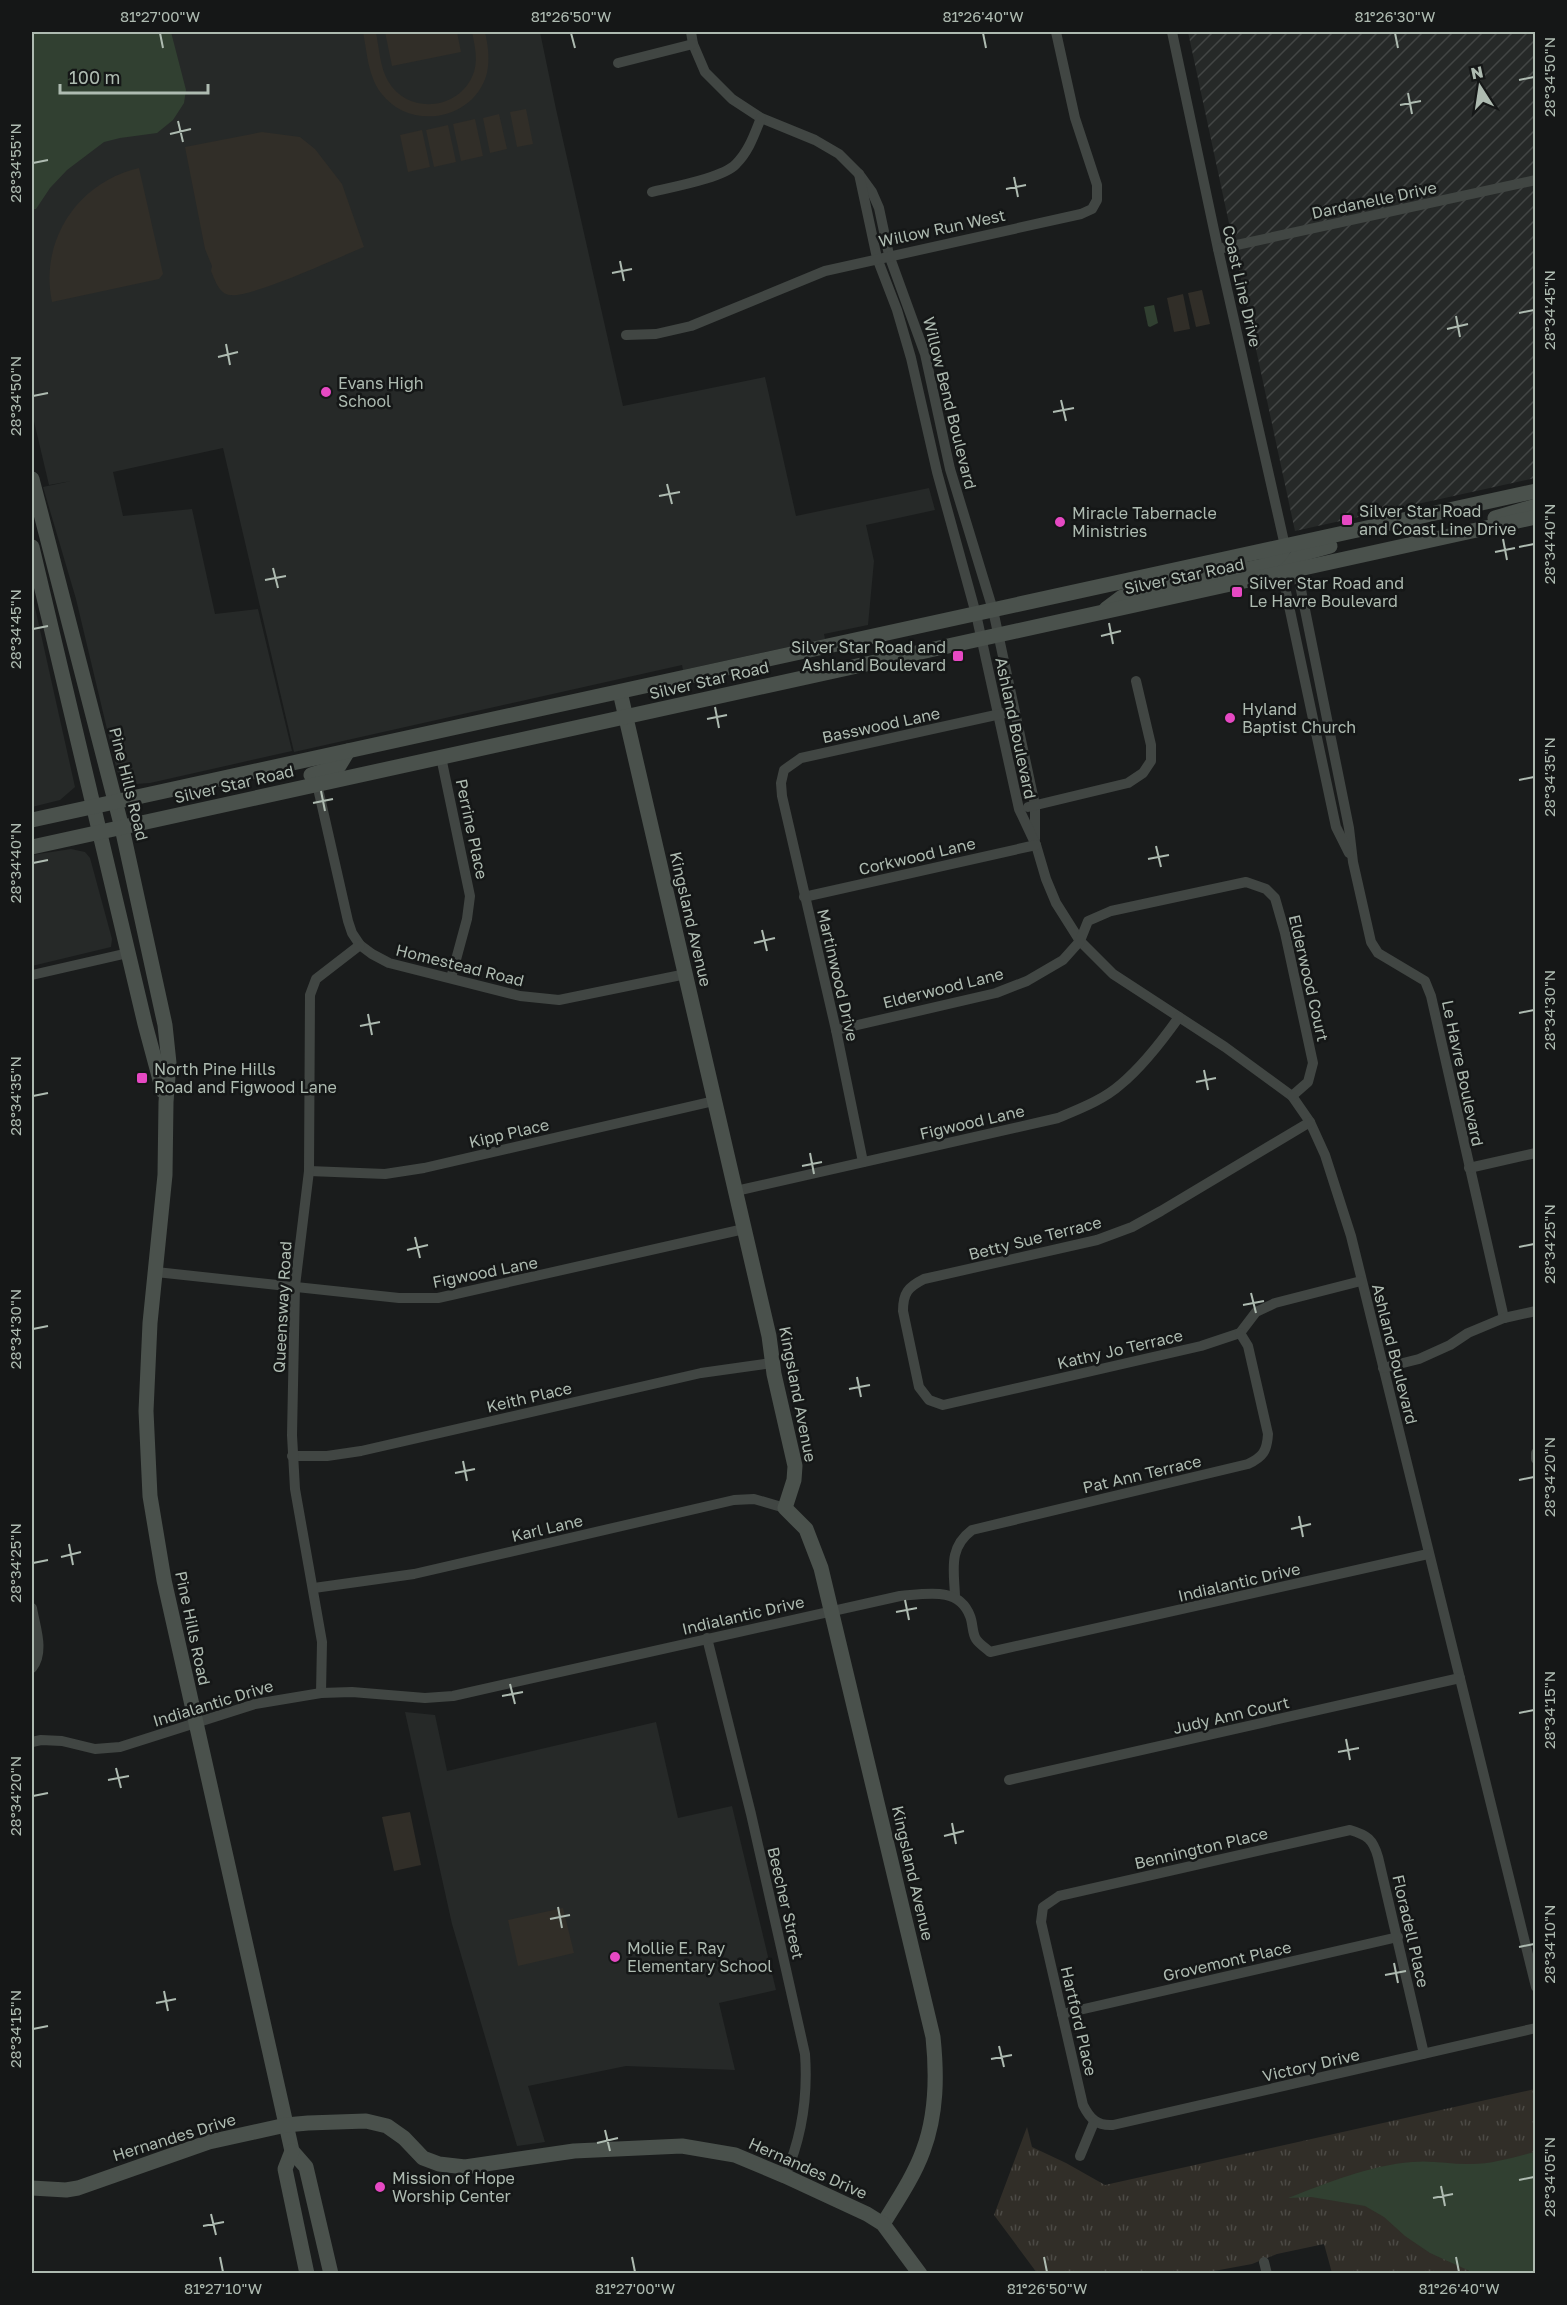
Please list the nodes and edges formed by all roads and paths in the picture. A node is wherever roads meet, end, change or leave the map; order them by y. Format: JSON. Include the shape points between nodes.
{"nodes":[{"id":1,"x":690,"y":32,"type":"edge"},
{"id":2,"x":1056,"y":32,"type":"edge"},
{"id":3,"x":1172,"y":32,"type":"edge"},
{"id":4,"x":693,"y":44,"type":"junction"},
{"id":5,"x":618,"y":63,"type":"dead end"},
{"id":6,"x":761,"y":118,"type":"junction"},
{"id":7,"x":859,"y":174,"type":"junction"},
{"id":8,"x":1536,"y":180,"type":"edge"},
{"id":9,"x":652,"y":192,"type":"dead end"},
{"id":10,"x":1218,"y":249,"type":"junction"},
{"id":11,"x":889,"y":255,"type":"junction"},
{"id":12,"x":877,"y":258,"type":"junction"},
{"id":13,"x":626,"y":335,"type":"dead end"},
{"id":14,"x":32,"y":479,"type":"edge"},
{"id":15,"x":1536,"y":491,"type":"edge"},
{"id":16,"x":1536,"y":506,"type":"edge"},
{"id":17,"x":1420,"y":516,"type":"junction"},
{"id":18,"x":1536,"y":517,"type":"edge"},
{"id":19,"x":1422,"y":542,"type":"junction"},
{"id":20,"x":1285,"y":546,"type":"junction"},
{"id":21,"x":32,"y":547,"type":"edge"},
{"id":22,"x":1290,"y":571,"type":"junction"},
{"id":23,"x":993,"y":610,"type":"junction"},
{"id":24,"x":1101,"y":612,"type":"junction"},
{"id":25,"x":976,"y":614,"type":"junction"},
{"id":26,"x":999,"y":635,"type":"junction"},
{"id":27,"x":981,"y":639,"type":"junction"},
{"id":28,"x":1136,"y":681,"type":"dead end"},
{"id":29,"x":620,"y":693,"type":"junction"},
{"id":30,"x":1014,"y":711,"type":"junction"},
{"id":31,"x":997,"y":715,"type":"junction"},
{"id":32,"x":626,"y":717,"type":"junction"},
{"id":33,"x":348,"y":751,"type":"junction"},
{"id":34,"x":441,"y":756,"type":"junction"},
{"id":35,"x":317,"y":784,"type":"junction"},
{"id":36,"x":782,"y":796,"type":"joint"},
{"id":37,"x":116,"y":802,"type":"junction"},
{"id":38,"x":1035,"y":805,"type":"junction"},
{"id":39,"x":93,"y":806,"type":"junction"},
{"id":40,"x":1019,"y":809,"type":"junction"},
{"id":41,"x":196,"y":811,"type":"junction"},
{"id":42,"x":32,"y":820,"type":"edge"},
{"id":43,"x":122,"y":828,"type":"junction"},
{"id":44,"x":99,"y":832,"type":"junction"},
{"id":45,"x":1036,"y":845,"type":"junction"},
{"id":46,"x":32,"y":847,"type":"edge"},
{"id":47,"x":804,"y":897,"type":"junction"},
{"id":48,"x":1080,"y":941,"type":"junction"},
{"id":49,"x":360,"y":945,"type":"junction"},
{"id":50,"x":128,"y":953,"type":"junction"},
{"id":51,"x":686,"y":974,"type":"junction"},
{"id":52,"x":32,"y":975,"type":"edge"},
{"id":53,"x":451,"y":978,"type":"junction"},
{"id":54,"x":1179,"y":1017,"type":"junction"},
{"id":55,"x":836,"y":1030,"type":"junction"},
{"id":56,"x":1292,"y":1096,"type":"junction"},
{"id":57,"x":714,"y":1101,"type":"junction"},
{"id":58,"x":166,"y":1102,"type":"junction"},
{"id":59,"x":1310,"y":1122,"type":"junction"},
{"id":60,"x":1536,"y":1153,"type":"edge"},
{"id":61,"x":863,"y":1162,"type":"junction"},
{"id":62,"x":1469,"y":1168,"type":"junction"},
{"id":63,"x":309,"y":1171,"type":"junction"},
{"id":64,"x":735,"y":1191,"type":"junction"},
{"id":65,"x":744,"y":1229,"type":"junction"},
{"id":66,"x":156,"y":1272,"type":"junction"},
{"id":67,"x":1361,"y":1281,"type":"junction"},
{"id":68,"x":295,"y":1286,"type":"junction"},
{"id":69,"x":1536,"y":1311,"type":"edge"},
{"id":70,"x":1504,"y":1318,"type":"junction"},
{"id":71,"x":1240,"y":1333,"type":"junction"},
{"id":72,"x":910,"y":1347,"type":"joint"},
{"id":73,"x":772,"y":1363,"type":"junction"},
{"id":74,"x":1383,"y":1368,"type":"junction"},
{"id":75,"x":1536,"y":1453,"type":"edge"},
{"id":76,"x":292,"y":1456,"type":"junction"},
{"id":77,"x":1536,"y":1459,"type":"edge"},
{"id":78,"x":785,"y":1508,"type":"junction"},
{"id":79,"x":1428,"y":1554,"type":"junction"},
{"id":80,"x":314,"y":1588,"type":"junction"},
{"id":81,"x":955,"y":1596,"type":"junction"},
{"id":82,"x":32,"y":1608,"type":"edge"},
{"id":83,"x":833,"y":1610,"type":"junction"},
{"id":84,"x":707,"y":1638,"type":"junction"},
{"id":85,"x":32,"y":1668,"type":"edge"},
{"id":86,"x":1460,"y":1678,"type":"junction"},
{"id":87,"x":321,"y":1693,"type":"junction"},
{"id":88,"x":196,"y":1723,"type":"junction"},
{"id":89,"x":32,"y":1742,"type":"edge"},
{"id":90,"x":1009,"y":1780,"type":"dead end"},
{"id":91,"x":1350,"y":1830,"type":"joint"},
{"id":92,"x":1059,"y":1896,"type":"joint"},
{"id":93,"x":1398,"y":1937,"type":"junction"},
{"id":94,"x":1536,"y":1987,"type":"edge"},
{"id":95,"x":1062,"y":2014,"type":"junction"},
{"id":96,"x":1536,"y":2028,"type":"edge"},
{"id":97,"x":1424,"y":2054,"type":"junction"},
{"id":98,"x":1094,"y":2122,"type":"junction"},
{"id":99,"x":286,"y":2125,"type":"junction"},
{"id":100,"x":292,"y":2151,"type":"junction"},
{"id":101,"x":1080,"y":2156,"type":"dead end"},
{"id":102,"x":785,"y":2176,"type":"junction"},
{"id":103,"x":32,"y":2188,"type":"edge"},
{"id":104,"x":883,"y":2224,"type":"junction"},
{"id":105,"x":1264,"y":2262,"type":"dead end"},
{"id":106,"x":307,"y":2274,"type":"edge"},
{"id":107,"x":331,"y":2274,"type":"edge"},
{"id":108,"x":920,"y":2274,"type":"edge"},
{"id":109,"x":1266,"y":2274,"type":"edge"}],
"edges":[{"from":1,"to":4,"type":"street","name":"Willow Bend Boulevard"},
{"from":2,"to":11,"type":"street","name":"Willow Run West","via":[[1075,118],[1097,185],[1097,200],[1092,209]]},
{"from":3,"to":10,"type":"street","name":"Coast Line Drive"},
{"from":4,"to":5,"type":"street"},
{"from":4,"to":6,"type":"street","name":"Willow Bend Boulevard","via":[[705,72],[732,99]]},
{"from":6,"to":7,"type":"street","name":"Willow Bend Boulevard","via":[[815,140],[839,154]]},
{"from":6,"to":9,"type":"street","via":[[750,146],[735,166],[722,174]]},
{"from":7,"to":11,"type":"street","name":"Willow Bend Boulevard","via":[[879,208]]},
{"from":7,"to":12,"type":"street","name":"Willow Bend Boulevard"},
{"from":8,"to":10,"type":"street","name":"Dardanelle Drive"},
{"from":10,"to":20,"type":"street","name":"Coast Line Drive"},
{"from":11,"to":12,"type":"street","name":"Willow Run West"},
{"from":11,"to":23,"type":"street","name":"Willow Bend Boulevard","via":[[925,354],[950,469]]},
{"from":12,"to":13,"type":"street","name":"Willow Run West","via":[[825,271],[691,326],[656,334]]},
{"from":12,"to":25,"type":"street","name":"Willow Bend Boulevard","via":[[911,358]]},
{"from":14,"to":37,"type":"main road","name":"Pine Hills Road"},
{"from":15,"to":17,"type":"main road","name":"Silver Star Road"},
{"from":16,"to":19,"type":"main road"},
{"from":17,"to":20,"type":"main road","name":"Silver Star Road"},
{"from":17,"to":22,"type":"main road","via":[[1376,537],[1298,555]]},
{"from":18,"to":19,"type":"main road","name":"Silver Star Road"},
{"from":19,"to":22,"type":"main road","name":"Silver Star Road"},
{"from":20,"to":23,"type":"main road","name":"Silver Star Road"},
{"from":20,"to":24,"type":"main road","via":[[1281,555],[1262,566],[1122,597]]},
{"from":21,"to":39,"type":"main road","name":"Pine Hills Road"},
{"from":22,"to":24,"type":"main road","name":"Silver Star Road"},
{"from":22,"to":62,"type":"street","name":"Le Havre Boulevard","via":[[1336,827],[1353,862],[1371,942],[1378,953],[1425,981],[1431,996]]},
{"from":23,"to":25,"type":"main road","name":"Silver Star Road"},
{"from":23,"to":26,"type":"street","name":"Ashland Boulevard"},
{"from":24,"to":26,"type":"main road","name":"Silver Star Road"},
{"from":25,"to":27,"type":"street","name":"Ashland Boulevard"},
{"from":25,"to":29,"type":"main road","name":"Silver Star Road"},
{"from":26,"to":27,"type":"main road","name":"Silver Star Road"},
{"from":26,"to":30,"type":"street","name":"Ashland Boulevard"},
{"from":27,"to":31,"type":"street","name":"Ashland Boulevard"},
{"from":27,"to":32,"type":"main road","name":"Silver Star Road"},
{"from":28,"to":38,"type":"street","via":[[1151,745],[1151,761],[1143,773],[1128,783]]},
{"from":29,"to":32,"type":"main road","name":"Kingsland Avenue"},
{"from":29,"to":33,"type":"main road","name":"Silver Star Road"},
{"from":30,"to":31,"type":"street","name":"Basswood Lane"},
{"from":30,"to":38,"type":"street","name":"Ashland Boulevard"},
{"from":31,"to":36,"type":"street","name":"Basswood Lane","via":[[801,758],[784,770]]},
{"from":31,"to":40,"type":"street","name":"Ashland Boulevard"},
{"from":32,"to":34,"type":"main road","name":"Silver Star Road"},
{"from":32,"to":51,"type":"main road","name":"Kingsland Avenue"},
{"from":33,"to":37,"type":"main road","name":"Silver Star Road"},
{"from":33,"to":41,"type":"main road","via":[[339,766],[330,770]]},
{"from":34,"to":35,"type":"main road","name":"Silver Star Road"},
{"from":34,"to":53,"type":"street","name":"Perrine Place","via":[[470,896]]},
{"from":35,"to":41,"type":"main road","name":"Silver Star Road"},
{"from":35,"to":49,"type":"street","via":[[348,921]]},
{"from":36,"to":47,"type":"street","name":"Martinwood Drive"},
{"from":37,"to":39,"type":"main road","name":"Silver Star Road"},
{"from":37,"to":43,"type":"main road","name":"Pine Hills Road"},
{"from":38,"to":40,"type":"street"},
{"from":38,"to":45,"type":"street","name":"Ashland Boulevard"},
{"from":39,"to":42,"type":"main road","name":"Silver Star Road"},
{"from":39,"to":44,"type":"main road","name":"Pine Hills Road"},
{"from":40,"to":45,"type":"street","name":"Ashland Boulevard"},
{"from":41,"to":43,"type":"main road","name":"Silver Star Road"},
{"from":43,"to":44,"type":"main road","name":"Silver Star Road"},
{"from":43,"to":58,"type":"main road","name":"Pine Hills Road","via":[[165,1025],[169,1063]]},
{"from":44,"to":46,"type":"main road","name":"Silver Star Road"},
{"from":44,"to":50,"type":"main road","name":"Pine Hills Road"},
{"from":45,"to":47,"type":"street","name":"Corkwood Lane"},
{"from":45,"to":48,"type":"street","name":"Ashland Boulevard","via":[[1056,903]]},
{"from":47,"to":55,"type":"street","name":"Martinwood Drive"},
{"from":48,"to":54,"type":"street","name":"Ashland Boulevard","via":[[1113,974]]},
{"from":48,"to":55,"type":"street","name":"Elderwood Lane","via":[[1063,960],[996,993]]},
{"from":48,"to":56,"type":"street","name":"Elderwood Court","via":[[1088,921],[1111,911],[1246,882],[1266,889],[1275,898],[1285,933],[1313,1063],[1308,1082]]},
{"from":49,"to":53,"type":"street","name":"Homestead Road","via":[[389,963]]},
{"from":49,"to":63,"type":"street","name":"Queensway Road","via":[[320,975],[311,988]]},
{"from":50,"to":52,"type":"street"},
{"from":50,"to":58,"type":"main road","name":"Pine Hills Road"},
{"from":51,"to":53,"type":"street","name":"Homestead Road","via":[[559,1000],[520,996]]},
{"from":51,"to":57,"type":"main road","name":"Kingsland Avenue"},
{"from":54,"to":56,"type":"street","name":"Ashland Boulevard"},
{"from":54,"to":61,"type":"street","name":"Figwood Lane","via":[[1157,1048],[1119,1086],[1089,1104],[1058,1118]]},
{"from":55,"to":61,"type":"street","name":"Martinwood Drive"},
{"from":56,"to":59,"type":"street","name":"Ashland Boulevard"},
{"from":57,"to":63,"type":"street","name":"Kipp Place","via":[[424,1168],[385,1174]]},
{"from":57,"to":64,"type":"main road","name":"Kingsland Avenue"},
{"from":58,"to":66,"type":"main road","name":"Pine Hills Road","via":[[165,1175]]},
{"from":59,"to":67,"type":"street","name":"Ashland Boulevard","via":[[1337,1188]]},
{"from":59,"to":72,"type":"street","name":"Betty Sue Terrace","via":[[1132,1227],[1097,1240],[910,1286],[903,1298]]},
{"from":60,"to":62,"type":"street"},
{"from":61,"to":64,"type":"street","name":"Figwood Lane"},
{"from":62,"to":70,"type":"street","name":"Le Havre Boulevard"},
{"from":63,"to":68,"type":"street","name":"Queensway Road"},
{"from":64,"to":65,"type":"main road","name":"Kingsland Avenue"},
{"from":65,"to":68,"type":"street","name":"Figwood Lane","via":[[438,1298],[399,1298]]},
{"from":65,"to":73,"type":"main road","name":"Kingsland Avenue"},
{"from":66,"to":68,"type":"street","name":"Figwood Lane"},
{"from":66,"to":88,"type":"main road","name":"Pine Hills Road","via":[[146,1401],[150,1496]]},
{"from":67,"to":71,"type":"street","via":[[1275,1303],[1256,1312]]},
{"from":67,"to":74,"type":"street","name":"Ashland Boulevard"},
{"from":68,"to":76,"type":"street","name":"Queensway Road"},
{"from":69,"to":70,"type":"street"},
{"from":70,"to":74,"type":"street","via":[[1419,1359]]},
{"from":71,"to":72,"type":"street","name":"Kathy Jo Terrace","via":[[1201,1346],[943,1404],[929,1400],[920,1387]]},
{"from":71,"to":81,"type":"street","name":"Pat Ann Terrace","via":[[1248,1346],[1268,1434],[1262,1457],[1248,1464],[972,1530],[962,1538],[953,1558]]},
{"from":73,"to":76,"type":"street","name":"Keith Place","via":[[701,1373],[361,1451]]},
{"from":73,"to":78,"type":"main road","name":"Kingsland Avenue","via":[[795,1466]]},
{"from":74,"to":79,"type":"street","name":"Ashland Boulevard"},
{"from":75,"to":77,"type":"street"},
{"from":76,"to":80,"type":"street","name":"Queensway Road"},
{"from":78,"to":80,"type":"street","name":"Karl Lane","via":[[754,1499],[734,1500],[414,1574]]},
{"from":78,"to":83,"type":"main road","name":"Kingsland Avenue","via":[[803,1524],[811,1538]]},
{"from":79,"to":81,"type":"street","name":"Indialantic Drive","via":[[990,1652],[975,1638],[971,1618]]},
{"from":79,"to":86,"type":"street","name":"Ashland Boulevard"},
{"from":80,"to":87,"type":"street","name":"Queensway Road","via":[[322,1642]]},
{"from":81,"to":83,"type":"street","name":"Indialantic Drive","via":[[900,1596]]},
{"from":82,"to":85,"type":"street","via":[[39,1656]]},
{"from":83,"to":84,"type":"street","name":"Indialantic Drive"},
{"from":83,"to":104,"type":"main road","name":"Kingsland Avenue","via":[[933,2037],[936,2065],[933,2115],[923,2152]]},
{"from":84,"to":87,"type":"street","name":"Indialantic Drive","via":[[453,1696]]},
{"from":84,"to":102,"type":"street","name":"Beecher Street","via":[[805,2054],[805,2109]]},
{"from":86,"to":90,"type":"street","name":"Judy Ann Court"},
{"from":86,"to":94,"type":"street","name":"Ashland Boulevard"},
{"from":87,"to":88,"type":"street","name":"Indialantic Drive","via":[[271,1700]]},
{"from":88,"to":89,"type":"street","name":"Indialantic Drive","via":[[120,1747],[95,1749],[62,1741]]},
{"from":88,"to":99,"type":"main road","name":"Pine Hills Road"},
{"from":91,"to":92,"type":"street","name":"Bennington Place"},
{"from":91,"to":93,"type":"street","name":"Floradell Place","via":[[1366,1835],[1375,1847]]},
{"from":92,"to":95,"type":"street","name":"Hartford Place","via":[[1043,1907],[1041,1922]]},
{"from":93,"to":95,"type":"street","name":"Grovemont Place"},
{"from":93,"to":97,"type":"street","name":"Floradell Place"},
{"from":95,"to":98,"type":"street","name":"Hartford Place","via":[[1083,2105]]},
{"from":96,"to":97,"type":"street","name":"Victory Drive"},
{"from":97,"to":98,"type":"street","name":"Victory Drive","via":[[1113,2125]]},
{"from":98,"to":101,"type":"street"},
{"from":99,"to":100,"type":"main road","name":"Pine Hills Road"},
{"from":99,"to":102,"type":"main road","name":"Hernandes Drive","via":[[366,2121],[387,2126],[423,2158],[465,2167],[574,2151],[682,2146],[735,2155]]},
{"from":99,"to":103,"type":"main road","name":"Hernandes Drive","via":[[209,2142],[78,2188]]},
{"from":100,"to":106,"type":"main road","name":"Pine Hills Road","via":[[285,2169]]},
{"from":100,"to":107,"type":"main road","name":"Pine Hills Road","via":[[306,2167]]},
{"from":102,"to":104,"type":"main road","name":"Hernandes Drive"},
{"from":104,"to":108,"type":"main road","name":"Hernandes Drive"},
{"from":105,"to":109,"type":"street"}]}
